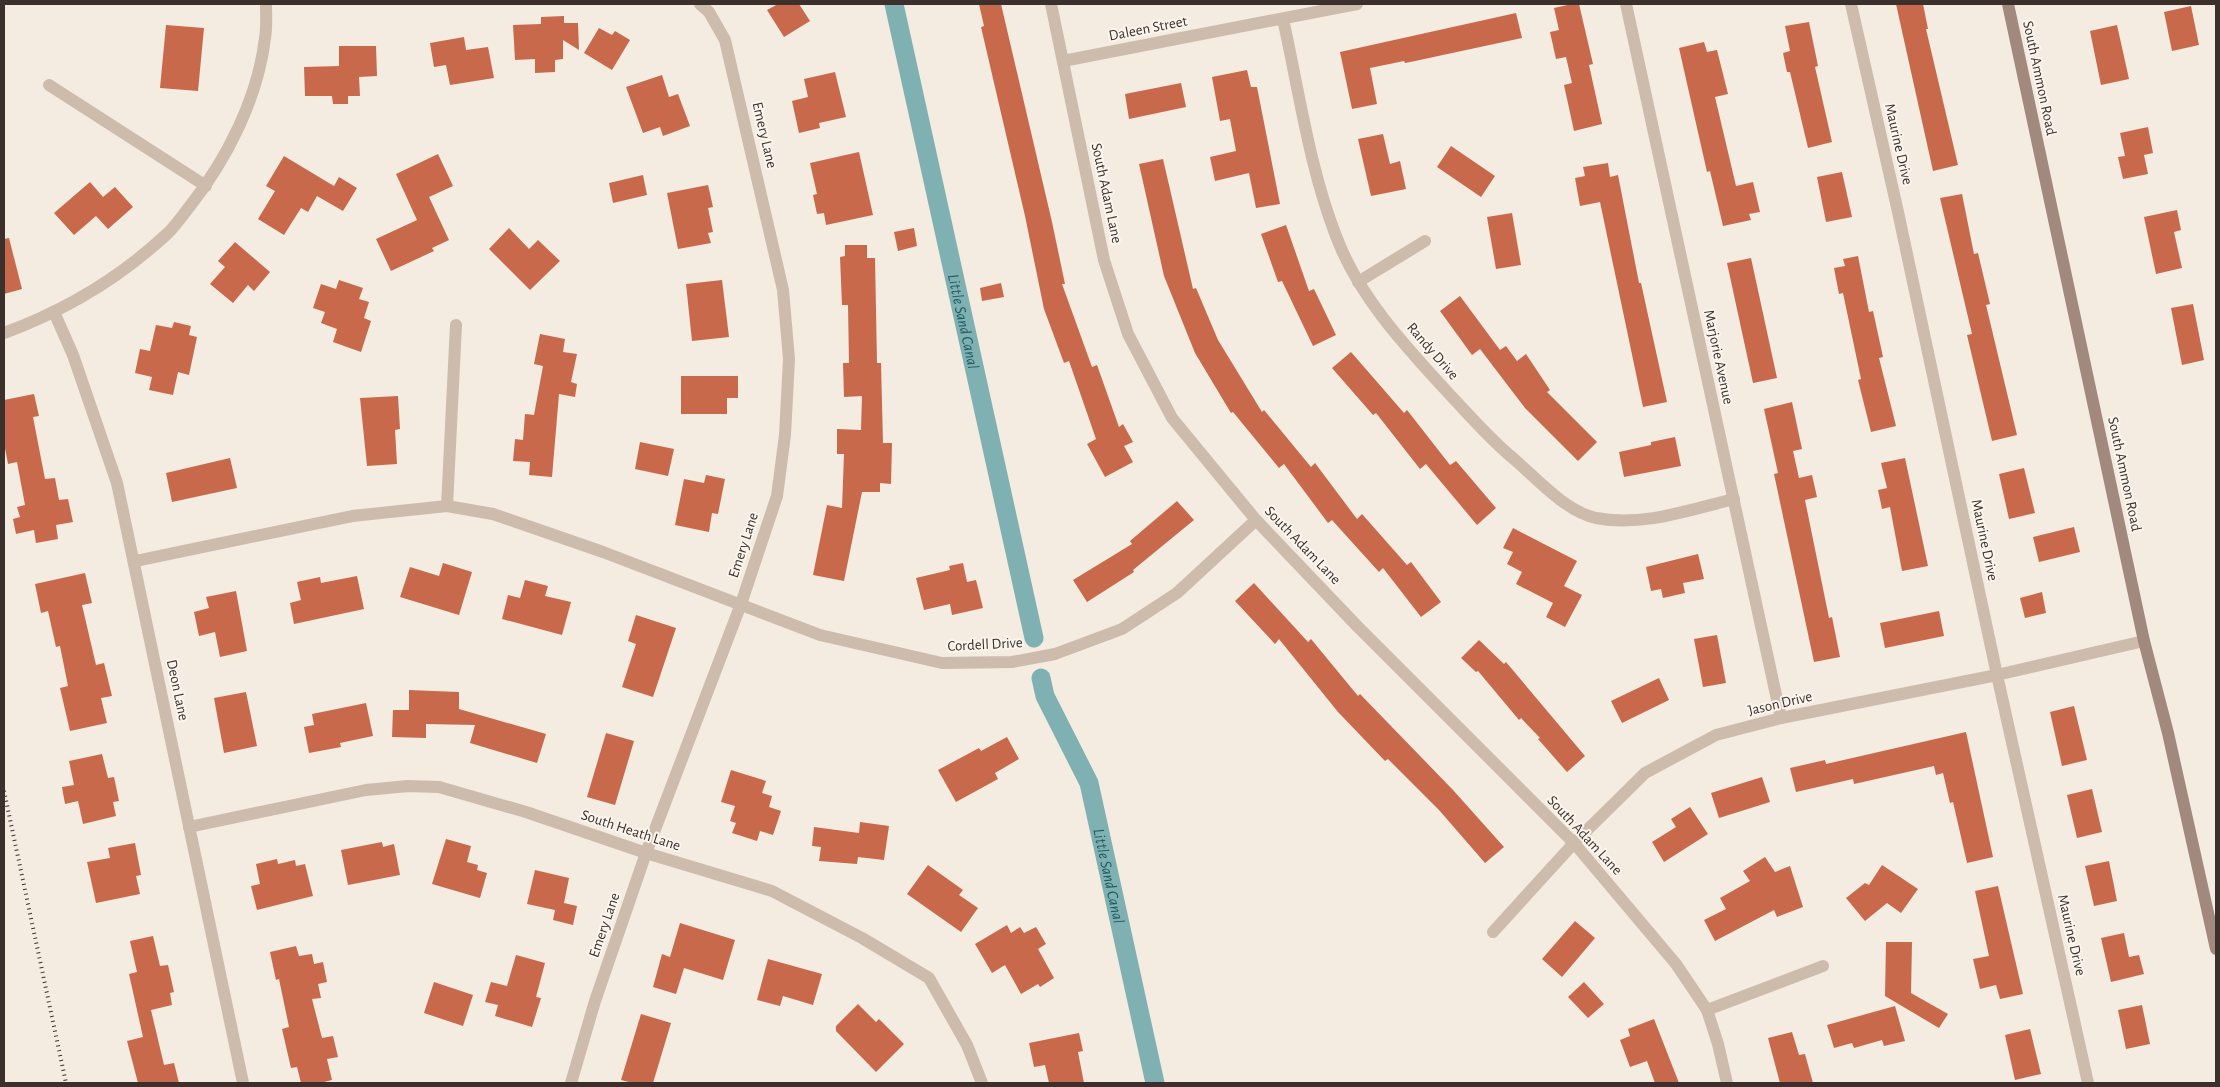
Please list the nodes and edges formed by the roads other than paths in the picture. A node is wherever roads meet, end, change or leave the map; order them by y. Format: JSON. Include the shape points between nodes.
{"nodes":[{"id":1,"x":266,"y":4,"type":"edge"},
{"id":2,"x":700,"y":4,"type":"edge"},
{"id":3,"x":1051,"y":4,"type":"edge"},
{"id":4,"x":1357,"y":4,"type":"edge"},
{"id":5,"x":1626,"y":4,"type":"edge"},
{"id":6,"x":1851,"y":4,"type":"edge"},
{"id":7,"x":2008,"y":4,"type":"edge"},
{"id":8,"x":1283,"y":19,"type":"junction"},
{"id":9,"x":1063,"y":61,"type":"junction"},
{"id":10,"x":49,"y":85,"type":"dead end"},
{"id":11,"x":206,"y":186,"type":"junction"},
{"id":12,"x":1425,"y":241,"type":"dead end"},
{"id":13,"x":1358,"y":282,"type":"junction"},
{"id":14,"x":54,"y":312,"type":"junction"},
{"id":15,"x":456,"y":326,"type":"dead end"},
{"id":16,"x":4,"y":333,"type":"edge"},
{"id":17,"x":1734,"y":499,"type":"junction"},
{"id":18,"x":447,"y":506,"type":"junction"},
{"id":19,"x":1256,"y":520,"type":"junction"},
{"id":20,"x":135,"y":561,"type":"junction"},
{"id":21,"x":741,"y":604,"type":"junction"},
{"id":22,"x":2144,"y":641,"type":"junction"},
{"id":23,"x":1996,"y":675,"type":"junction"},
{"id":24,"x":1781,"y":718,"type":"junction"},
{"id":25,"x":189,"y":827,"type":"junction"},
{"id":26,"x":1574,"y":844,"type":"junction"},
{"id":27,"x":646,"y":853,"type":"junction"},
{"id":28,"x":1493,"y":932,"type":"dead end"},
{"id":29,"x":2216,"y":949,"type":"edge"},
{"id":30,"x":1823,"y":966,"type":"dead end"},
{"id":31,"x":1707,"y":1010,"type":"junction"},
{"id":32,"x":243,"y":1083,"type":"edge"},
{"id":33,"x":571,"y":1083,"type":"edge"},
{"id":34,"x":982,"y":1083,"type":"edge"},
{"id":35,"x":1727,"y":1083,"type":"edge"},
{"id":36,"x":2088,"y":1083,"type":"edge"}],
"edges":[{"from":1,"to":11,"type":"street","via":[[265,38],[251,98]]},
{"from":2,"to":21,"type":"street","name":"Emery Lane","via":[[709,12],[725,40],[739,94],[783,290],[789,359],[785,435],[777,496]]},
{"from":3,"to":9,"type":"street","name":"South Adam Lane"},
{"from":4,"to":8,"type":"street","name":"Daleen Street"},
{"from":5,"to":17,"type":"street","name":"Marjorie Avenue"},
{"from":6,"to":23,"type":"street","name":"Maurine Drive"},
{"from":7,"to":22,"type":"main road","name":"South Ammon Road"},
{"from":8,"to":9,"type":"street","name":"Daleen Street"},
{"from":8,"to":13,"type":"street","name":"Randy Drive","via":[[1316,171],[1336,237]]},
{"from":9,"to":19,"type":"street","name":"South Adam Lane","via":[[1104,260],[1128,334],[1172,418]]},
{"from":10,"to":11,"type":"street"},
{"from":11,"to":14,"type":"street","via":[[170,231],[140,257],[86,295]]},
{"from":12,"to":13,"type":"street"},
{"from":13,"to":17,"type":"street","name":"Randy Drive","via":[[1404,345],[1498,446],[1568,504],[1594,517],[1624,522]]},
{"from":14,"to":16,"type":"street"},
{"from":14,"to":20,"type":"street","name":"Deon Lane","via":[[73,354],[102,436],[117,483]]},
{"from":15,"to":18,"type":"street"},
{"from":17,"to":24,"type":"street","name":"Marjorie Avenue"},
{"from":18,"to":20,"type":"street","name":"Cordell Drive","via":[[352,516]]},
{"from":18,"to":21,"type":"street","name":"Cordell Drive","via":[[492,514]]},
{"from":19,"to":21,"type":"street","name":"Cordell Drive","via":[[1176,593],[1122,629],[1055,654],[1012,662],[942,663],[820,634]]},
{"from":19,"to":26,"type":"street","name":"South Adam Lane"},
{"from":20,"to":25,"type":"street","name":"Deon Lane"},
{"from":21,"to":27,"type":"street","name":"Emery Lane"},
{"from":22,"to":23,"type":"street","name":"Jason Drive"},
{"from":22,"to":29,"type":"main road","name":"South Ammon Road"},
{"from":23,"to":24,"type":"street","name":"Jason Drive"},
{"from":23,"to":36,"type":"street","name":"Maurine Drive"},
{"from":24,"to":26,"type":"street","name":"Jason Drive","via":[[1716,735],[1645,773]]},
{"from":25,"to":27,"type":"street","name":"South Heath Lane","via":[[366,790],[439,787],[526,812]]},
{"from":25,"to":32,"type":"street","name":"Deon Lane"},
{"from":26,"to":28,"type":"street","name":"Jason Drive"},
{"from":26,"to":31,"type":"street","name":"South Adam Lane","via":[[1676,964]]},
{"from":27,"to":33,"type":"street","name":"Emery Lane","via":[[595,1001]]},
{"from":27,"to":34,"type":"street","name":"South Heath Lane","via":[[772,891],[862,938],[929,978],[967,1045]]},
{"from":30,"to":31,"type":"street"},
{"from":31,"to":35,"type":"street","name":"South Adam Lane"}]}
